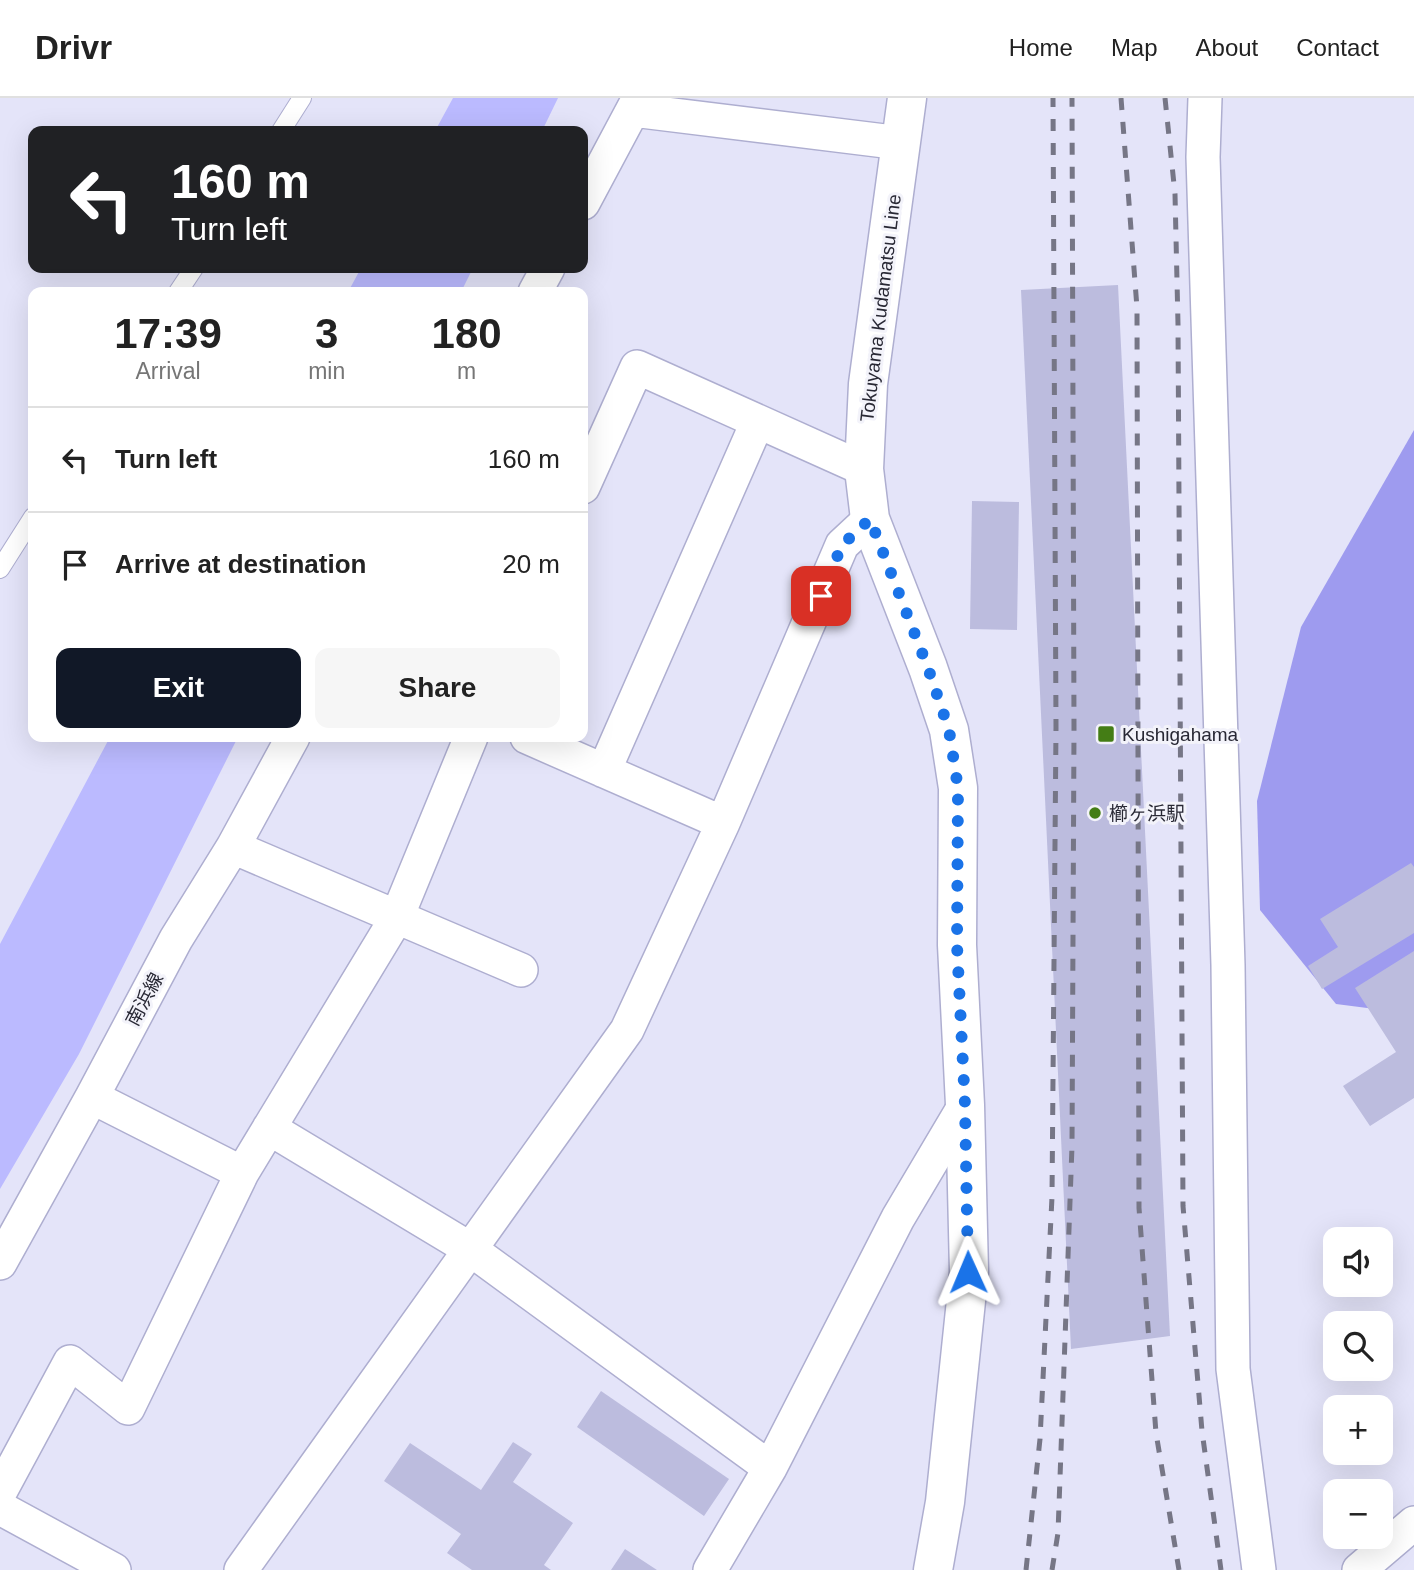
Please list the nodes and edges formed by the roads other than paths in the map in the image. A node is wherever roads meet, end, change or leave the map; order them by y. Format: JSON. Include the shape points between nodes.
{"nodes":[{"id":1,"x":302,"y":98,"type":"edge"},
{"id":2,"x":907,"y":98,"type":"edge"},
{"id":3,"x":1205,"y":98,"type":"edge"},
{"id":4,"x":636,"y":104,"type":"edge"},
{"id":5,"x":284,"y":126,"type":"edge"},
{"id":6,"x":901,"y":143,"type":"junction"},
{"id":7,"x":588,"y":194,"type":"edge"},
{"id":8,"x":757,"y":423,"type":"junction"},
{"id":9,"x":864,"y":469,"type":"junction"},
{"id":10,"x":588,"y":476,"type":"edge"},
{"id":11,"x":870,"y":519,"type":"junction"},
{"id":12,"x":28,"y":525,"type":"edge"},
{"id":13,"x":0,"y":569,"type":"edge"},
{"id":14,"x":290,"y":742,"type":"edge"},
{"id":15,"x":469,"y":742,"type":"edge"},
{"id":16,"x":538,"y":742,"type":"edge"},
{"id":17,"x":604,"y":771,"type":"junction"},
{"id":18,"x":723,"y":823,"type":"junction"},
{"id":19,"x":233,"y":847,"type":"junction"},
{"id":20,"x":397,"y":916,"type":"junction"},
{"id":21,"x":521,"y":970,"type":"dead end"},
{"id":22,"x":92,"y":1097,"type":"junction"},
{"id":23,"x":965,"y":1105,"type":"junction"},
{"id":24,"x":270,"y":1128,"type":"junction"},
{"id":25,"x":242,"y":1173,"type":"junction"},
{"id":26,"x":470,"y":1249,"type":"junction"},
{"id":27,"x":0,"y":1263,"type":"edge"},
{"id":28,"x":771,"y":1468,"type":"junction"},
{"id":29,"x":0,"y":1492,"type":"edge"},
{"id":30,"x":0,"y":1508,"type":"edge"},
{"id":31,"x":1414,"y":1522,"type":"edge"},
{"id":32,"x":114,"y":1570,"type":"edge"},
{"id":33,"x":241,"y":1570,"type":"edge"},
{"id":34,"x":710,"y":1570,"type":"edge"},
{"id":35,"x":933,"y":1570,"type":"edge"},
{"id":36,"x":1259,"y":1570,"type":"edge"},
{"id":37,"x":1359,"y":1570,"type":"edge"}],
"edges":[{"from":1,"to":5,"type":"lane"},
{"from":2,"to":6,"type":"main road","name":"Tokuyama Kudamatsu Line"},
{"from":3,"to":36,"type":"street","via":[[1233,1370]]},
{"from":4,"to":6,"type":"street"},
{"from":4,"to":7,"type":"street"},
{"from":6,"to":9,"type":"main road","name":"Tokuyama Kudamatsu Line","via":[[867,384]]},
{"from":8,"to":9,"type":"street"},
{"from":8,"to":10,"type":"street","via":[[637,367]]},
{"from":8,"to":17,"type":"street"},
{"from":9,"to":11,"type":"main road","name":"Tokuyama Kudamatsu Line"},
{"from":11,"to":18,"type":"street","via":[[842,545]]},
{"from":11,"to":23,"type":"main road","name":"Tokuyama Kudamatsu Line","via":[[945,718],[958,788],[957,945]]},
{"from":12,"to":13,"type":"lane"},
{"from":14,"to":19,"type":"street","name":"南浜線"},
{"from":15,"to":20,"type":"street"},
{"from":16,"to":17,"type":"street"},
{"from":17,"to":18,"type":"street"},
{"from":18,"to":26,"type":"street","via":[[627,1030]]},
{"from":19,"to":20,"type":"street"},
{"from":19,"to":22,"type":"street","name":"南浜線","via":[[176,939]]},
{"from":20,"to":21,"type":"street"},
{"from":20,"to":24,"type":"street"},
{"from":22,"to":25,"type":"street"},
{"from":22,"to":27,"type":"street","name":"南浜線"},
{"from":23,"to":28,"type":"street","via":[[898,1219]]},
{"from":23,"to":35,"type":"main road","name":"Tokuyama Kudamatsu Line","via":[[968,1272],[945,1502]]},
{"from":24,"to":25,"type":"street"},
{"from":24,"to":26,"type":"street"},
{"from":25,"to":29,"type":"street","via":[[128,1408],[70,1362]]},
{"from":26,"to":28,"type":"street"},
{"from":26,"to":33,"type":"street"},
{"from":28,"to":34,"type":"street"},
{"from":30,"to":32,"type":"street"},
{"from":31,"to":37,"type":"street"}]}
